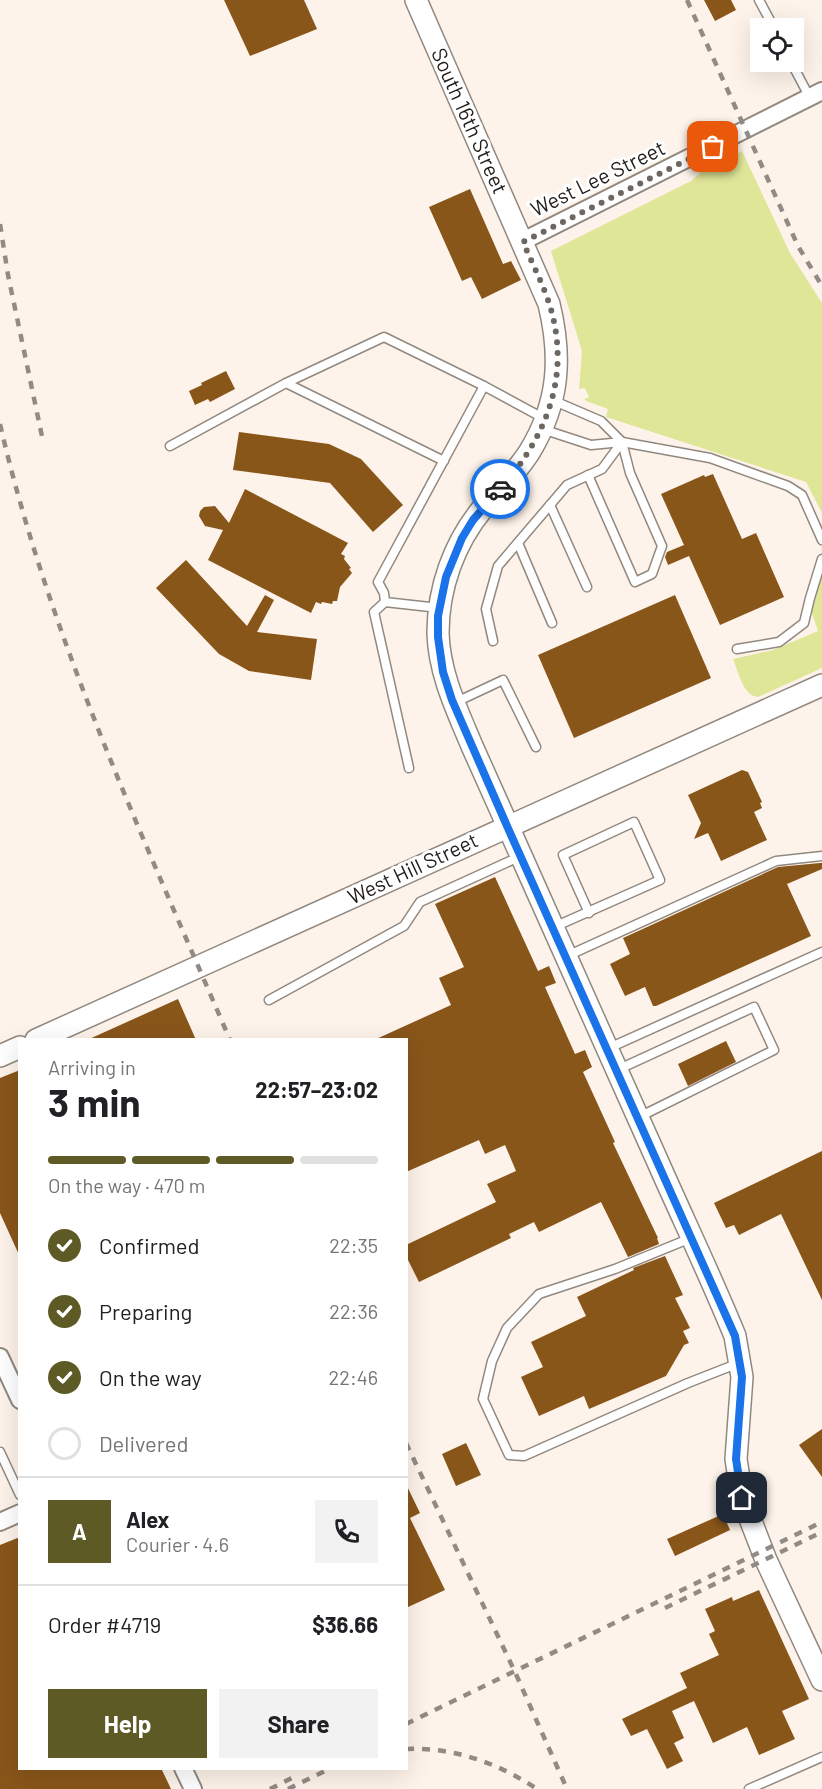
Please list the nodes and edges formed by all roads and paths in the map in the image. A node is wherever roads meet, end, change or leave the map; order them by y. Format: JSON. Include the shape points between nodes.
{"nodes":[{"id":1,"x":416,"y":0,"type":"edge"},
{"id":2,"x":759,"y":0,"type":"edge"},
{"id":3,"x":769,"y":18,"type":"edge"},
{"id":4,"x":799,"y":72,"type":"edge"},
{"id":5,"x":816,"y":95,"type":"edge"},
{"id":6,"x":523,"y":242,"type":"junction"},
{"id":7,"x":286,"y":383,"type":"junction"},
{"id":8,"x":484,"y":386,"type":"junction"},
{"id":9,"x":546,"y":416,"type":"junction"},
{"id":10,"x":622,"y":442,"type":"junction"},
{"id":11,"x":170,"y":446,"type":"dead end"},
{"id":12,"x":444,"y":461,"type":"junction"},
{"id":13,"x":588,"y":475,"type":"junction"},
{"id":14,"x":550,"y":505,"type":"junction"},
{"id":15,"x":822,"y":540,"type":"edge"},
{"id":16,"x":518,"y":543,"type":"junction"},
{"id":17,"x":822,"y":559,"type":"edge"},
{"id":18,"x":587,"y":587,"type":"dead end"},
{"id":19,"x":385,"y":602,"type":"junction"},
{"id":20,"x":440,"y":608,"type":"junction"},
{"id":21,"x":552,"y":623,"type":"dead end"},
{"id":22,"x":493,"y":641,"type":"dead end"},
{"id":23,"x":737,"y":649,"type":"dead end"},
{"id":24,"x":822,"y":685,"type":"edge"},
{"id":25,"x":454,"y":704,"type":"junction"},
{"id":26,"x":536,"y":747,"type":"dead end"},
{"id":27,"x":410,"y":768,"type":"dead end"},
{"id":28,"x":507,"y":826,"type":"junction"},
{"id":29,"x":522,"y":856,"type":"junction"},
{"id":30,"x":822,"y":856,"type":"edge"},
{"id":31,"x":589,"y":913,"type":"junction"},
{"id":32,"x":554,"y":927,"type":"junction"},
{"id":33,"x":822,"y":952,"type":"edge"},
{"id":34,"x":566,"y":956,"type":"junction"},
{"id":35,"x":269,"y":1000,"type":"dead end"},
{"id":36,"x":40,"y":1038,"type":"edge"},
{"id":37,"x":18,"y":1048,"type":"edge"},
{"id":38,"x":608,"y":1048,"type":"junction"},
{"id":39,"x":0,"y":1056,"type":"edge"},
{"id":40,"x":617,"y":1070,"type":"junction"},
{"id":41,"x":638,"y":1118,"type":"junction"},
{"id":42,"x":692,"y":1238,"type":"junction"},
{"id":43,"x":0,"y":1357,"type":"edge"},
{"id":44,"x":740,"y":1363,"type":"junction"},
{"id":45,"x":18,"y":1396,"type":"edge"},
{"id":46,"x":0,"y":1452,"type":"edge"},
{"id":47,"x":18,"y":1491,"type":"edge"},
{"id":48,"x":18,"y":1514,"type":"edge"},
{"id":49,"x":0,"y":1522,"type":"edge"},
{"id":50,"x":822,"y":1680,"type":"edge"},
{"id":51,"x":822,"y":1757,"type":"edge"},
{"id":52,"x":184,"y":1770,"type":"edge"},
{"id":53,"x":193,"y":1789,"type":"edge"},
{"id":54,"x":749,"y":1789,"type":"edge"}],
"edges":[{"from":1,"to":6,"type":"street","name":"South 16th Street"},
{"from":2,"to":3,"type":"lane"},
{"from":4,"to":5,"type":"lane"},
{"from":5,"to":6,"type":"street","name":"West Lee Street"},
{"from":6,"to":9,"type":"street","name":"South 16th Street","via":[[549,304],[556,333],[557,377]]},
{"from":7,"to":8,"type":"lane","via":[[384,337]]},
{"from":7,"to":11,"type":"lane"},
{"from":7,"to":12,"type":"lane"},
{"from":8,"to":9,"type":"lane"},
{"from":8,"to":12,"type":"lane"},
{"from":9,"to":10,"type":"lane","via":[[591,445]]},
{"from":9,"to":10,"type":"lane","via":[[601,421]]},
{"from":9,"to":20,"type":"street","via":[[522,462],[462,538],[446,577]]},
{"from":10,"to":13,"type":"lane","via":[[602,469]]},
{"from":10,"to":13,"type":"lane","via":[[630,473],[662,546],[652,574],[634,582]]},
{"from":10,"to":15,"type":"lane","via":[[710,458],[788,486],[802,495]]},
{"from":12,"to":19,"type":"lane","via":[[378,582]]},
{"from":13,"to":14,"type":"lane","via":[[567,484]]},
{"from":14,"to":16,"type":"lane"},
{"from":14,"to":18,"type":"lane"},
{"from":16,"to":21,"type":"lane"},
{"from":16,"to":22,"type":"lane","via":[[498,566],[486,609]]},
{"from":17,"to":23,"type":"lane","via":[[804,623],[779,642]]},
{"from":19,"to":20,"type":"lane"},
{"from":19,"to":27,"type":"lane","via":[[374,612]]},
{"from":20,"to":25,"type":"street","via":[[438,637],[443,672]]},
{"from":24,"to":28,"type":"street","name":"West Hill Street"},
{"from":25,"to":26,"type":"lane","via":[[504,680]]},
{"from":25,"to":28,"type":"street"},
{"from":28,"to":29,"type":"street"},
{"from":28,"to":36,"type":"street","name":"West Hill Street"},
{"from":29,"to":32,"type":"street"},
{"from":29,"to":35,"type":"lane","via":[[420,902],[404,926]]},
{"from":30,"to":34,"type":"lane","via":[[776,861]]},
{"from":31,"to":31,"type":"lane","via":[[660,880],[634,822],[563,855]]},
{"from":31,"to":32,"type":"lane"},
{"from":32,"to":34,"type":"street"},
{"from":33,"to":38,"type":"lane"},
{"from":34,"to":38,"type":"street"},
{"from":37,"to":39,"type":"street"},
{"from":38,"to":40,"type":"street"},
{"from":40,"to":41,"type":"street"},
{"from":40,"to":41,"type":"lane","via":[[754,1007],[774,1050]]},
{"from":41,"to":42,"type":"street"},
{"from":42,"to":44,"type":"street","via":[[735,1336]]},
{"from":42,"to":44,"type":"lane","via":[[539,1294],[507,1328],[492,1361],[483,1399],[509,1455],[524,1456]]},
{"from":43,"to":45,"type":"street"},
{"from":44,"to":50,"type":"street","via":[[736,1459],[742,1498]]},
{"from":46,"to":47,"type":"lane"},
{"from":48,"to":49,"type":"street"},
{"from":51,"to":54,"type":"lane"},
{"from":52,"to":53,"type":"street"}]}
